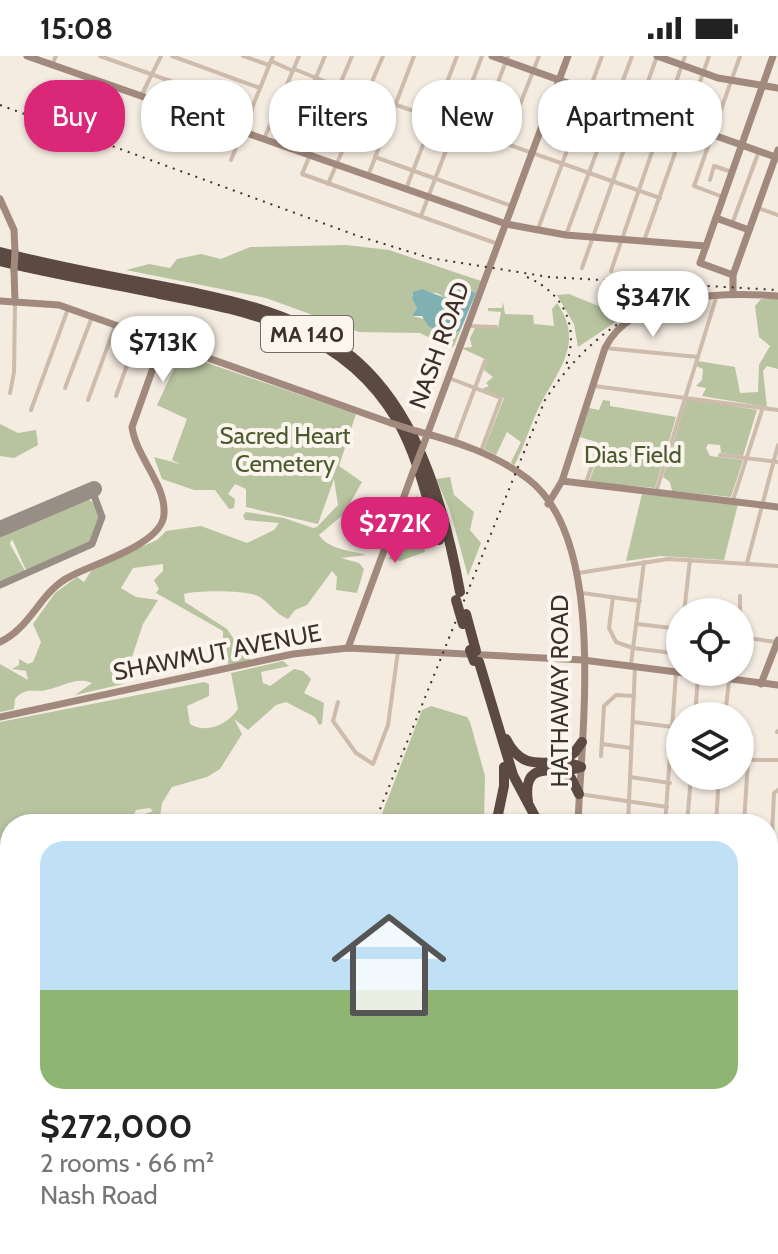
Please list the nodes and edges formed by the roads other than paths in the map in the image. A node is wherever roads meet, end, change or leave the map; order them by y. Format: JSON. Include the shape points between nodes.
{"nodes":[{"id":1,"x":27,"y":56,"type":"edge"},
{"id":2,"x":56,"y":56,"type":"edge"},
{"id":3,"x":100,"y":56,"type":"edge"},
{"id":4,"x":161,"y":56,"type":"edge"},
{"id":5,"x":172,"y":56,"type":"edge"},
{"id":6,"x":243,"y":56,"type":"edge"},
{"id":7,"x":299,"y":56,"type":"edge"},
{"id":8,"x":325,"y":56,"type":"edge"},
{"id":9,"x":352,"y":56,"type":"edge"},
{"id":10,"x":383,"y":56,"type":"edge"},
{"id":11,"x":414,"y":56,"type":"edge"},
{"id":12,"x":457,"y":56,"type":"edge"},
{"id":13,"x":482,"y":56,"type":"edge"},
{"id":14,"x":492,"y":56,"type":"edge"},
{"id":15,"x":539,"y":56,"type":"edge"},
{"id":16,"x":568,"y":56,"type":"edge"},
{"id":17,"x":602,"y":56,"type":"edge"},
{"id":18,"x":632,"y":56,"type":"edge"},
{"id":19,"x":657,"y":56,"type":"edge"},
{"id":20,"x":685,"y":56,"type":"edge"},
{"id":21,"x":709,"y":56,"type":"edge"},
{"id":22,"x":740,"y":56,"type":"edge"},
{"id":23,"x":773,"y":56,"type":"edge"},
{"id":24,"x":507,"y":59,"type":"edge"},
{"id":25,"x":271,"y":61,"type":"edge"},
{"id":26,"x":52,"y":65,"type":"junction"},
{"id":27,"x":681,"y":65,"type":"junction"},
{"id":28,"x":293,"y":70,"type":"junction"},
{"id":29,"x":533,"y":71,"type":"junction"},
{"id":30,"x":702,"y":73,"type":"junction"},
{"id":31,"x":152,"y":75,"type":"junction"},
{"id":32,"x":316,"y":78,"type":"junction"},
{"id":33,"x":149,"y":80,"type":"edge"},
{"id":34,"x":166,"y":80,"type":"edge"},
{"id":35,"x":322,"y":80,"type":"edge"},
{"id":36,"x":342,"y":80,"type":"edge"},
{"id":37,"x":373,"y":80,"type":"edge"},
{"id":38,"x":448,"y":80,"type":"edge"},
{"id":39,"x":472,"y":80,"type":"edge"},
{"id":40,"x":499,"y":80,"type":"edge"},
{"id":41,"x":559,"y":80,"type":"joint"},
{"id":42,"x":592,"y":80,"type":"edge"},
{"id":43,"x":623,"y":80,"type":"edge"},
{"id":44,"x":649,"y":80,"type":"edge"},
{"id":45,"x":676,"y":80,"type":"edge"},
{"id":46,"x":700,"y":80,"type":"edge"},
{"id":47,"x":730,"y":80,"type":"junction"},
{"id":48,"x":763,"y":85,"type":"junction"},
{"id":49,"x":260,"y":88,"type":"junction"},
{"id":50,"x":778,"y":88,"type":"edge"},
{"id":51,"x":141,"y":96,"type":"edge"},
{"id":52,"x":522,"y":99,"type":"edge"},
{"id":53,"x":396,"y":102,"type":"edge"},
{"id":54,"x":722,"y":104,"type":"edge"},
{"id":55,"x":253,"y":107,"type":"edge"},
{"id":56,"x":253,"y":135,"type":"edge"},
{"id":57,"x":538,"y":137,"type":"edge"},
{"id":58,"x":722,"y":138,"type":"edge"},
{"id":59,"x":264,"y":139,"type":"junction"},
{"id":60,"x":269,"y":141,"type":"edge"},
{"id":61,"x":742,"y":145,"type":"junction"},
{"id":62,"x":522,"y":149,"type":"edge"},
{"id":63,"x":759,"y":151,"type":"junction"},
{"id":64,"x":234,"y":152,"type":"edge"},
{"id":65,"x":299,"y":152,"type":"edge"},
{"id":66,"x":312,"y":152,"type":"edge"},
{"id":67,"x":342,"y":152,"type":"edge"},
{"id":68,"x":377,"y":152,"type":"edge"},
{"id":69,"x":420,"y":152,"type":"edge"},
{"id":70,"x":444,"y":152,"type":"edge"},
{"id":71,"x":565,"y":152,"type":"edge"},
{"id":72,"x":597,"y":152,"type":"edge"},
{"id":73,"x":624,"y":152,"type":"edge"},
{"id":74,"x":651,"y":152,"type":"edge"},
{"id":75,"x":676,"y":152,"type":"edge"},
{"id":76,"x":706,"y":152,"type":"edge"},
{"id":77,"x":532,"y":153,"type":"junction"},
{"id":78,"x":777,"y":155,"type":"edge"},
{"id":79,"x":310,"y":156,"type":"junction"},
{"id":80,"x":375,"y":157,"type":"junction"},
{"id":81,"x":231,"y":160,"type":"dead end"},
{"id":82,"x":561,"y":164,"type":"junction"},
{"id":83,"x":337,"y":165,"type":"junction"},
{"id":84,"x":413,"y":171,"type":"junction"},
{"id":85,"x":732,"y":172,"type":"junction"},
{"id":86,"x":589,"y":173,"type":"junction"},
{"id":87,"x":368,"y":176,"type":"junction"},
{"id":88,"x":435,"y":179,"type":"junction"},
{"id":89,"x":710,"y":180,"type":"dead end"},
{"id":90,"x":613,"y":182,"type":"junction"},
{"id":91,"x":328,"y":184,"type":"junction"},
{"id":92,"x":406,"y":189,"type":"junction"},
{"id":93,"x":638,"y":191,"type":"junction"},
{"id":94,"x":427,"y":197,"type":"junction"},
{"id":95,"x":723,"y":197,"type":"junction"},
{"id":96,"x":660,"y":198,"type":"junction"},
{"id":97,"x":0,"y":199,"type":"edge"},
{"id":98,"x":512,"y":206,"type":"junction"},
{"id":99,"x":757,"y":208,"type":"junction"},
{"id":100,"x":778,"y":215,"type":"edge"},
{"id":101,"x":421,"y":216,"type":"junction"},
{"id":102,"x":716,"y":218,"type":"junction"},
{"id":103,"x":506,"y":224,"type":"junction"},
{"id":104,"x":732,"y":224,"type":"junction"},
{"id":105,"x":749,"y":230,"type":"junction"},
{"id":106,"x":537,"y":231,"type":"junction"},
{"id":107,"x":566,"y":235,"type":"junction"},
{"id":108,"x":594,"y":237,"type":"junction"},
{"id":109,"x":620,"y":239,"type":"junction"},
{"id":110,"x":644,"y":241,"type":"junction"},
{"id":111,"x":498,"y":244,"type":"junction"},
{"id":112,"x":706,"y":246,"type":"junction"},
{"id":113,"x":1,"y":259,"type":"edge"},
{"id":114,"x":582,"y":268,"type":"dead end"},
{"id":115,"x":611,"y":271,"type":"dead end"},
{"id":116,"x":733,"y":275,"type":"junction"},
{"id":117,"x":15,"y":288,"type":"junction"},
{"id":118,"x":733,"y":293,"type":"junction"},
{"id":119,"x":717,"y":294,"type":"junction"},
{"id":120,"x":778,"y":296,"type":"edge"},
{"id":121,"x":0,"y":301,"type":"edge"},
{"id":122,"x":15,"y":302,"type":"junction"},
{"id":123,"x":29,"y":302,"type":"junction"},
{"id":124,"x":68,"y":309,"type":"junction"},
{"id":125,"x":92,"y":317,"type":"junction"},
{"id":126,"x":115,"y":326,"type":"junction"},
{"id":127,"x":468,"y":326,"type":"junction"},
{"id":128,"x":496,"y":327,"type":"dead end"},
{"id":129,"x":138,"y":334,"type":"junction"},
{"id":130,"x":162,"y":343,"type":"junction"},
{"id":131,"x":605,"y":348,"type":"junction"},
{"id":132,"x":698,"y":357,"type":"junction"},
{"id":133,"x":485,"y":361,"type":"dead end"},
{"id":134,"x":449,"y":378,"type":"junction"},
{"id":135,"x":592,"y":385,"type":"junction"},
{"id":136,"x":65,"y":388,"type":"dead end"},
{"id":137,"x":476,"y":388,"type":"junction"},
{"id":138,"x":10,"y":393,"type":"dead end"},
{"id":139,"x":686,"y":395,"type":"junction"},
{"id":140,"x":116,"y":396,"type":"dead end"},
{"id":141,"x":88,"y":400,"type":"dead end"},
{"id":142,"x":763,"y":407,"type":"junction"},
{"id":143,"x":31,"y":410,"type":"dead end"},
{"id":144,"x":778,"y":410,"type":"edge"},
{"id":145,"x":427,"y":434,"type":"junction"},
{"id":146,"x":454,"y":443,"type":"junction"},
{"id":147,"x":599,"y":445,"type":"dead end"},
{"id":148,"x":778,"y":445,"type":"edge"},
{"id":149,"x":481,"y":452,"type":"junction"},
{"id":150,"x":720,"y":455,"type":"dead end"},
{"id":151,"x":746,"y":459,"type":"junction"},
{"id":152,"x":775,"y":461,"type":"edge"},
{"id":153,"x":562,"y":481,"type":"junction"},
{"id":154,"x":586,"y":483,"type":"junction"},
{"id":155,"x":656,"y":492,"type":"junction"},
{"id":156,"x":733,"y":500,"type":"junction"},
{"id":157,"x":548,"y":504,"type":"junction"},
{"id":158,"x":760,"y":504,"type":"junction"},
{"id":159,"x":778,"y":507,"type":"edge"},
{"id":160,"x":690,"y":560,"type":"junction"},
{"id":161,"x":644,"y":562,"type":"junction"},
{"id":162,"x":747,"y":563,"type":"junction"},
{"id":163,"x":778,"y":566,"type":"edge"},
{"id":164,"x":578,"y":573,"type":"junction"},
{"id":165,"x":582,"y":593,"type":"junction"},
{"id":166,"x":613,"y":597,"type":"junction"},
{"id":167,"x":686,"y":598,"type":"edge"},
{"id":168,"x":640,"y":601,"type":"junction"},
{"id":169,"x":637,"y":624,"type":"junction"},
{"id":170,"x":666,"y":627,"type":"edge"},
{"id":171,"x":754,"y":638,"type":"edge"},
{"id":172,"x":778,"y":641,"type":"edge"},
{"id":173,"x":0,"y":642,"type":"edge"},
{"id":174,"x":348,"y":648,"type":"junction"},
{"id":175,"x":633,"y":648,"type":"junction"},
{"id":176,"x":398,"y":651,"type":"junction"},
{"id":177,"x":666,"y":652,"type":"edge"},
{"id":178,"x":475,"y":656,"type":"junction"},
{"id":179,"x":583,"y":660,"type":"junction"},
{"id":180,"x":633,"y":667,"type":"junction"},
{"id":181,"x":666,"y":672,"type":"edge"},
{"id":182,"x":754,"y":682,"type":"edge"},
{"id":183,"x":761,"y":684,"type":"junction"},
{"id":184,"x":778,"y":685,"type":"edge"},
{"id":185,"x":634,"y":696,"type":"junction"},
{"id":186,"x":491,"y":700,"type":"junction"},
{"id":187,"x":338,"y":702,"type":"dead end"},
{"id":188,"x":0,"y":717,"type":"edge"},
{"id":189,"x":633,"y":722,"type":"junction"},
{"id":190,"x":666,"y":726,"type":"edge"},
{"id":191,"x":582,"y":742,"type":"junction"},
{"id":192,"x":602,"y":744,"type":"junction"},
{"id":193,"x":631,"y":748,"type":"junction"},
{"id":194,"x":601,"y":756,"type":"dead end"},
{"id":195,"x":754,"y":760,"type":"edge"},
{"id":196,"x":778,"y":760,"type":"edge"},
{"id":197,"x":504,"y":767,"type":"junction"},
{"id":198,"x":556,"y":767,"type":"junction"},
{"id":199,"x":581,"y":767,"type":"junction"},
{"id":200,"x":630,"y":777,"type":"junction"},
{"id":201,"x":666,"y":782,"type":"edge"},
{"id":202,"x":669,"y":790,"type":"edge"},
{"id":203,"x":690,"y":790,"type":"edge"},
{"id":204,"x":718,"y":790,"type":"edge"},
{"id":205,"x":746,"y":790,"type":"edge"},
{"id":206,"x":778,"y":790,"type":"edge"},
{"id":207,"x":579,"y":794,"type":"junction"},
{"id":208,"x":629,"y":801,"type":"junction"},
{"id":209,"x":667,"y":807,"type":"junction"},
{"id":210,"x":530,"y":811,"type":"junction"},
{"id":211,"x":497,"y":814,"type":"edge"},
{"id":212,"x":527,"y":814,"type":"edge"},
{"id":213,"x":532,"y":814,"type":"edge"},
{"id":214,"x":578,"y":814,"type":"edge"},
{"id":215,"x":628,"y":814,"type":"edge"},
{"id":216,"x":666,"y":814,"type":"edge"},
{"id":217,"x":688,"y":814,"type":"edge"},
{"id":218,"x":717,"y":814,"type":"edge"},
{"id":219,"x":745,"y":814,"type":"edge"},
{"id":220,"x":773,"y":814,"type":"edge"}],
"edges":[{"from":1,"to":26,"type":"main road"},
{"from":2,"to":26,"type":"street"},
{"from":3,"to":31,"type":"street"},
{"from":4,"to":31,"type":"street"},
{"from":5,"to":49,"type":"street"},
{"from":6,"to":25,"type":"street"},
{"from":7,"to":28,"type":"street"},
{"from":8,"to":32,"type":"street"},
{"from":9,"to":36,"type":"street"},
{"from":10,"to":37,"type":"street"},
{"from":11,"to":53,"type":"street"},
{"from":12,"to":38,"type":"street"},
{"from":13,"to":39,"type":"street"},
{"from":14,"to":24,"type":"main road"},
{"from":15,"to":29,"type":"street"},
{"from":16,"to":41,"type":"main road","name":"NASH ROAD"},
{"from":17,"to":42,"type":"street"},
{"from":18,"to":43,"type":"street"},
{"from":19,"to":27,"type":"main road"},
{"from":19,"to":44,"type":"street"},
{"from":20,"to":27,"type":"street"},
{"from":21,"to":30,"type":"street"},
{"from":22,"to":47,"type":"street"},
{"from":23,"to":48,"type":"main road"},
{"from":24,"to":29,"type":"main road"},
{"from":24,"to":40,"type":"street"},
{"from":25,"to":28,"type":"street"},
{"from":25,"to":49,"type":"street"},
{"from":26,"to":51,"type":"main road"},
{"from":27,"to":30,"type":"main road"},
{"from":27,"to":45,"type":"street"},
{"from":28,"to":32,"type":"street"},
{"from":28,"to":59,"type":"street"},
{"from":29,"to":41,"type":"main road"},
{"from":29,"to":52,"type":"street"},
{"from":30,"to":46,"type":"street"},
{"from":30,"to":47,"type":"main road"},
{"from":31,"to":33,"type":"street"},
{"from":31,"to":34,"type":"street"},
{"from":32,"to":35,"type":"street"},
{"from":47,"to":48,"type":"main road"},
{"from":47,"to":54,"type":"street"},
{"from":48,"to":50,"type":"main road"},
{"from":48,"to":61,"type":"main road"},
{"from":49,"to":55,"type":"street"},
{"from":56,"to":59,"type":"main road"},
{"from":57,"to":77,"type":"main road","name":"NASH ROAD"},
{"from":58,"to":61,"type":"main road"},
{"from":59,"to":60,"type":"main road"},
{"from":61,"to":63,"type":"main road"},
{"from":61,"to":85,"type":"main road"},
{"from":62,"to":77,"type":"street"},
{"from":63,"to":78,"type":"main road"},
{"from":63,"to":104,"type":"street"},
{"from":64,"to":81,"type":"street"},
{"from":65,"to":79,"type":"main road"},
{"from":66,"to":79,"type":"street"},
{"from":67,"to":83,"type":"street"},
{"from":68,"to":80,"type":"street"},
{"from":69,"to":84,"type":"street"},
{"from":70,"to":88,"type":"street"},
{"from":71,"to":82,"type":"street"},
{"from":72,"to":86,"type":"street"},
{"from":73,"to":90,"type":"street"},
{"from":74,"to":93,"type":"street"},
{"from":75,"to":96,"type":"street"},
{"from":76,"to":95,"type":"street","via":[[694,186]]},
{"from":77,"to":82,"type":"street"},
{"from":77,"to":98,"type":"main road","name":"NASH ROAD"},
{"from":78,"to":99,"type":"main road"},
{"from":79,"to":83,"type":"main road"},
{"from":79,"to":91,"type":"street","via":[[302,174]]},
{"from":80,"to":84,"type":"street"},
{"from":80,"to":87,"type":"street"},
{"from":82,"to":86,"type":"street"},
{"from":82,"to":106,"type":"street"},
{"from":83,"to":87,"type":"main road"},
{"from":83,"to":91,"type":"street"},
{"from":84,"to":88,"type":"street"},
{"from":84,"to":92,"type":"street"},
{"from":85,"to":89,"type":"street","via":[[714,166]]},
{"from":85,"to":95,"type":"main road"},
{"from":86,"to":90,"type":"street"},
{"from":86,"to":107,"type":"street"},
{"from":87,"to":92,"type":"main road"},
{"from":88,"to":94,"type":"street"},
{"from":88,"to":98,"type":"street"},
{"from":90,"to":93,"type":"street"},
{"from":90,"to":108,"type":"street"},
{"from":91,"to":101,"type":"street"},
{"from":92,"to":94,"type":"main road"},
{"from":93,"to":96,"type":"street"},
{"from":93,"to":109,"type":"street"},
{"from":94,"to":101,"type":"street"},
{"from":94,"to":103,"type":"main road"},
{"from":95,"to":102,"type":"main road"},
{"from":96,"to":110,"type":"street"},
{"from":97,"to":117,"type":"main road","bridge":true,"via":[[11,221]]},
{"from":98,"to":103,"type":"main road","name":"NASH ROAD"},
{"from":99,"to":100,"type":"street"},
{"from":99,"to":105,"type":"main road"},
{"from":101,"to":111,"type":"street"},
{"from":102,"to":104,"type":"main road"},
{"from":102,"to":112,"type":"main road"},
{"from":103,"to":106,"type":"main road"},
{"from":103,"to":111,"type":"main road","name":"NASH ROAD"},
{"from":104,"to":105,"type":"main road"},
{"from":105,"to":116,"type":"main road"},
{"from":106,"to":107,"type":"main road"},
{"from":107,"to":108,"type":"main road"},
{"from":108,"to":109,"type":"main road"},
{"from":108,"to":114,"type":"street"},
{"from":109,"to":110,"type":"main road"},
{"from":109,"to":115,"type":"street"},
{"from":110,"to":112,"type":"main road"},
{"from":111,"to":127,"type":"main road","name":"NASH ROAD"},
{"from":112,"to":116,"type":"main road","via":[[700,263]]},
{"from":113,"to":178,"type":"highway","number":"MA 140","bridge":true,"via":[[252,304],[291,317],[340,345],[383,386],[413,435],[431,483]]},
{"from":116,"to":118,"type":"main road"},
{"from":117,"to":122,"type":"main road"},
{"from":117,"to":123,"type":"main road"},
{"from":118,"to":119,"type":"main road"},
{"from":118,"to":120,"type":"main road"},
{"from":119,"to":131,"type":"main road","via":[[648,312],[618,330]]},
{"from":119,"to":132,"type":"street"},
{"from":121,"to":122,"type":"main road","name":"HATHAWAY ROAD"},
{"from":122,"to":123,"type":"main road","name":"HATHAWAY ROAD"},
{"from":122,"to":138,"type":"street"},
{"from":123,"to":124,"type":"main road","name":"HATHAWAY ROAD"},
{"from":124,"to":125,"type":"main road","name":"HATHAWAY ROAD"},
{"from":124,"to":143,"type":"street"},
{"from":125,"to":126,"type":"main road","name":"HATHAWAY ROAD"},
{"from":125,"to":136,"type":"street"},
{"from":126,"to":129,"type":"main road","name":"HATHAWAY ROAD"},
{"from":126,"to":141,"type":"street"},
{"from":127,"to":128,"type":"street"},
{"from":127,"to":134,"type":"main road","name":"NASH ROAD"},
{"from":129,"to":130,"type":"main road","name":"HATHAWAY ROAD"},
{"from":129,"to":140,"type":"street"},
{"from":130,"to":145,"type":"main road","name":"HATHAWAY ROAD","bridge":true},
{"from":130,"to":173,"type":"main road","via":[[133,433],[164,505],[160,528],[147,540],[62,581],[22,629]]},
{"from":131,"to":132,"type":"street"},
{"from":131,"to":135,"type":"main road"},
{"from":132,"to":139,"type":"street"},
{"from":133,"to":137,"type":"street"},
{"from":134,"to":137,"type":"street"},
{"from":134,"to":145,"type":"main road","name":"NASH ROAD"},
{"from":135,"to":139,"type":"street"},
{"from":135,"to":153,"type":"main road"},
{"from":137,"to":146,"type":"street"},
{"from":137,"to":149,"type":"street","via":[[501,398]]},
{"from":139,"to":142,"type":"street"},
{"from":139,"to":155,"type":"street"},
{"from":142,"to":144,"type":"street"},
{"from":142,"to":151,"type":"street"},
{"from":145,"to":146,"type":"main road","name":"HATHAWAY ROAD"},
{"from":145,"to":174,"type":"main road","name":"NASH ROAD","bridge":true},
{"from":146,"to":149,"type":"main road","name":"HATHAWAY ROAD"},
{"from":147,"to":154,"type":"street"},
{"from":148,"to":152,"type":"street"},
{"from":149,"to":157,"type":"main road","name":"HATHAWAY ROAD","via":[[526,478]]},
{"from":150,"to":151,"type":"street"},
{"from":151,"to":152,"type":"street"},
{"from":151,"to":156,"type":"street"},
{"from":152,"to":158,"type":"street"},
{"from":153,"to":154,"type":"main road"},
{"from":153,"to":157,"type":"main road"},
{"from":154,"to":155,"type":"main road"},
{"from":155,"to":156,"type":"main road"},
{"from":156,"to":158,"type":"main road"},
{"from":157,"to":164,"type":"main road","name":"HATHAWAY ROAD"},
{"from":158,"to":159,"type":"main road"},
{"from":158,"to":162,"type":"street"},
{"from":160,"to":161,"type":"street"},
{"from":160,"to":162,"type":"street"},
{"from":160,"to":167,"type":"street"},
{"from":161,"to":164,"type":"street"},
{"from":161,"to":168,"type":"street"},
{"from":162,"to":163,"type":"street"},
{"from":164,"to":165,"type":"main road","name":"HATHAWAY ROAD"},
{"from":165,"to":166,"type":"street"},
{"from":165,"to":179,"type":"main road","name":"HATHAWAY ROAD"},
{"from":166,"to":168,"type":"street"},
{"from":166,"to":175,"type":"street","via":[[611,636]]},
{"from":168,"to":169,"type":"street"},
{"from":169,"to":170,"type":"street"},
{"from":169,"to":175,"type":"street"},
{"from":171,"to":172,"type":"street"},
{"from":172,"to":183,"type":"main road"},
{"from":174,"to":176,"type":"main road","name":"SHAWMUT AVENUE"},
{"from":174,"to":188,"type":"main road","name":"SHAWMUT AVENUE","via":[[293,654]]},
{"from":175,"to":177,"type":"street"},
{"from":175,"to":180,"type":"street"},
{"from":176,"to":179,"type":"main road","name":"SHAWMUT AVENUE"},
{"from":176,"to":187,"type":"street","via":[[388,725],[373,764],[356,753],[333,721]]},
{"from":178,"to":186,"type":"highway","number":"MA 140"},
{"from":178,"to":197,"type":"highway","number":"MA 140"},
{"from":179,"to":180,"type":"main road","name":"SHAWMUT AVENUE"},
{"from":179,"to":191,"type":"main road","name":"HATHAWAY ROAD"},
{"from":180,"to":181,"type":"main road","name":"SHAWMUT AVENUE"},
{"from":180,"to":185,"type":"street"},
{"from":182,"to":183,"type":"main road","name":"SHAWMUT AVENUE"},
{"from":183,"to":184,"type":"main road","name":"SHAWMUT AVENUE"},
{"from":185,"to":189,"type":"street"},
{"from":185,"to":192,"type":"street","via":[[616,695],[605,705]]},
{"from":186,"to":198,"type":"highway","via":[[514,752]]},
{"from":186,"to":210,"type":"highway","number":"MA 140","via":[[509,766]]},
{"from":189,"to":190,"type":"street"},
{"from":189,"to":193,"type":"street"},
{"from":191,"to":198,"type":"highway"},
{"from":191,"to":199,"type":"main road","name":"HATHAWAY ROAD"},
{"from":192,"to":193,"type":"street"},
{"from":192,"to":194,"type":"street"},
{"from":193,"to":200,"type":"street"},
{"from":195,"to":196,"type":"street"},
{"from":197,"to":211,"type":"highway"},
{"from":197,"to":212,"type":"highway","number":"MA 140"},
{"from":198,"to":199,"type":"highway"},
{"from":198,"to":207,"type":"highway","via":[[571,778]]},
{"from":198,"to":210,"type":"highway","via":[[532,777],[527,791]]},
{"from":199,"to":207,"type":"main road","name":"HATHAWAY ROAD"},
{"from":200,"to":201,"type":"street"},
{"from":200,"to":208,"type":"street"},
{"from":202,"to":209,"type":"street"},
{"from":203,"to":217,"type":"street"},
{"from":204,"to":218,"type":"street"},
{"from":205,"to":219,"type":"street"},
{"from":206,"to":220,"type":"street"},
{"from":207,"to":208,"type":"street"},
{"from":207,"to":214,"type":"main road","name":"HATHAWAY ROAD"},
{"from":208,"to":209,"type":"street"},
{"from":208,"to":215,"type":"street"},
{"from":209,"to":216,"type":"street"},
{"from":210,"to":213,"type":"highway","number":"MA 140"}]}
